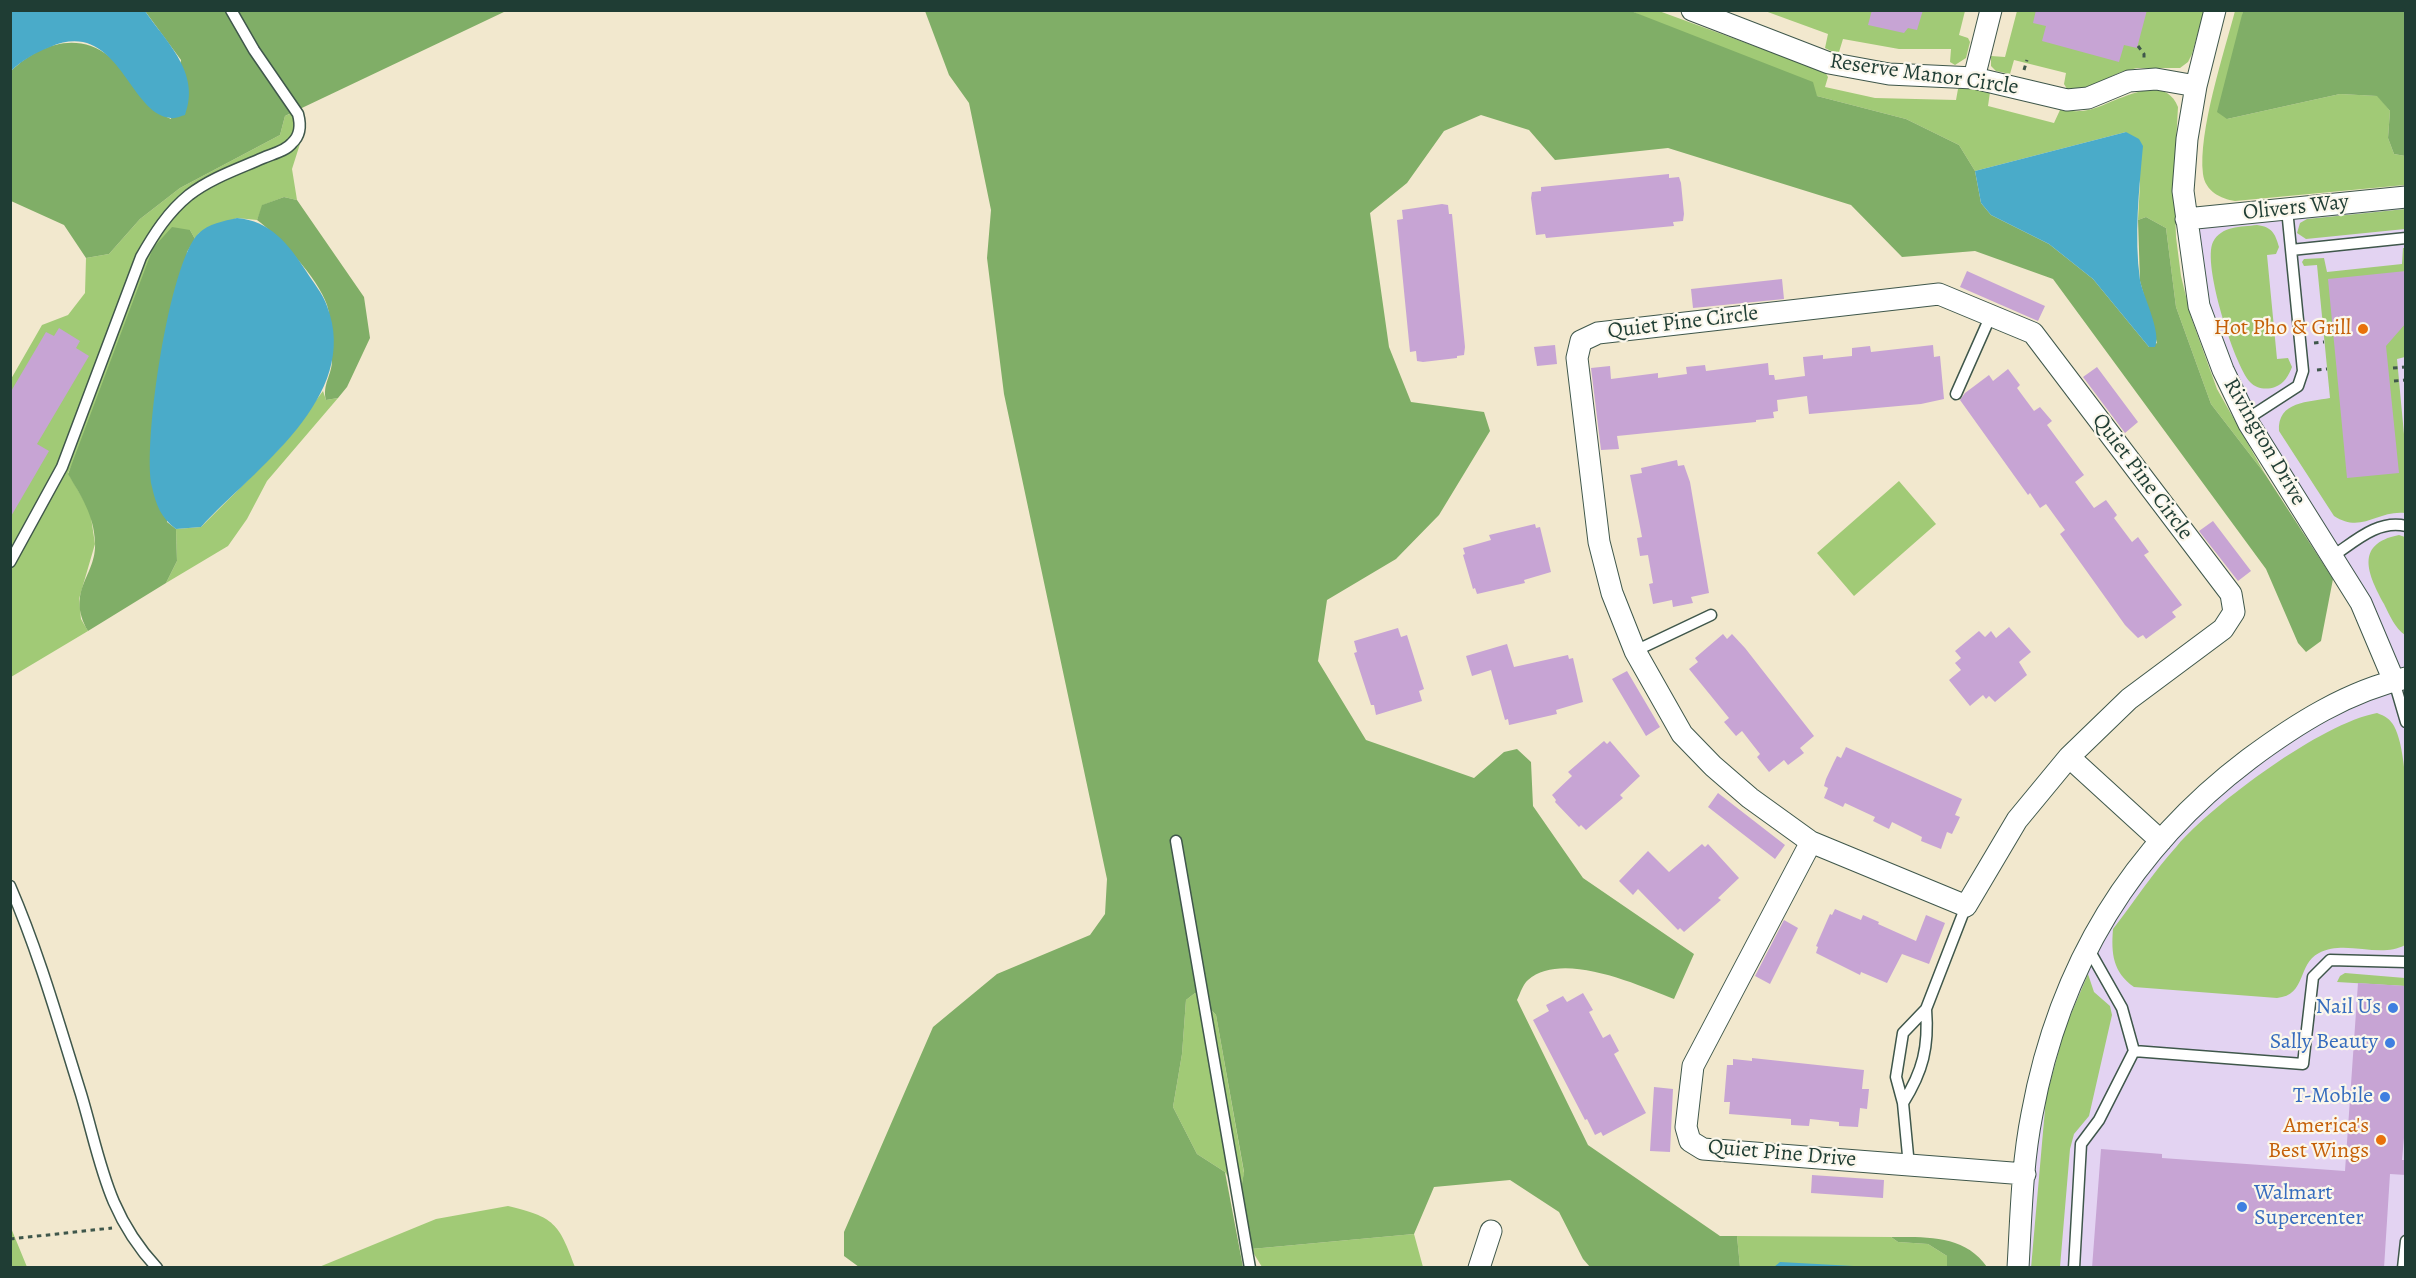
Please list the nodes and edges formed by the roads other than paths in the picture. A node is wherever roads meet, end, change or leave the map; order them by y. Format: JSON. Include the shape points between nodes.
{"nodes":[{"id":1,"x":231,"y":10,"type":"edge"},
{"id":2,"x":1692,"y":10,"type":"edge"},
{"id":3,"x":1991,"y":10,"type":"edge"},
{"id":4,"x":2215,"y":10,"type":"edge"},
{"id":5,"x":1974,"y":78,"type":"junction"},
{"id":6,"x":2196,"y":86,"type":"junction"},
{"id":7,"x":2406,"y":197,"type":"edge"},
{"id":8,"x":2287,"y":209,"type":"junction"},
{"id":9,"x":2186,"y":219,"type":"junction"},
{"id":10,"x":2406,"y":238,"type":"edge"},
{"id":11,"x":2291,"y":250,"type":"junction"},
{"id":12,"x":1991,"y":315,"type":"junction"},
{"id":13,"x":1956,"y":394,"type":"dead end"},
{"id":14,"x":2247,"y":419,"type":"junction"},
{"id":15,"x":2406,"y":526,"type":"edge"},
{"id":16,"x":2333,"y":556,"type":"junction"},
{"id":17,"x":10,"y":562,"type":"edge"},
{"id":18,"x":1711,"y":615,"type":"dead end"},
{"id":19,"x":1635,"y":651,"type":"junction"},
{"id":20,"x":2400,"y":680,"type":"edge"},
{"id":21,"x":2406,"y":722,"type":"edge"},
{"id":22,"x":2069,"y":757,"type":"junction"},
{"id":23,"x":1176,"y":841,"type":"dead end"},
{"id":24,"x":1811,"y":842,"type":"junction"},
{"id":25,"x":2161,"y":842,"type":"junction"},
{"id":26,"x":10,"y":886,"type":"edge"},
{"id":27,"x":1966,"y":906,"type":"junction"},
{"id":28,"x":2087,"y":946,"type":"junction"},
{"id":29,"x":2406,"y":962,"type":"edge"},
{"id":30,"x":1926,"y":1009,"type":"junction"},
{"id":31,"x":2134,"y":1051,"type":"junction"},
{"id":32,"x":1903,"y":1103,"type":"junction"},
{"id":33,"x":1909,"y":1166,"type":"junction"},
{"id":34,"x":2025,"y":1174,"type":"junction"},
{"id":35,"x":1491,"y":1232,"type":"dead end"},
{"id":36,"x":2406,"y":1241,"type":"edge"},
{"id":37,"x":157,"y":1268,"type":"edge"},
{"id":38,"x":1250,"y":1268,"type":"edge"},
{"id":39,"x":1479,"y":1268,"type":"edge"},
{"id":40,"x":2018,"y":1268,"type":"edge"},
{"id":41,"x":2074,"y":1268,"type":"edge"},
{"id":42,"x":2403,"y":1268,"type":"edge"}],
"edges":[{"from":1,"to":17,"type":"lane","via":[[298,114],[299,134],[288,147],[189,195],[154,234],[141,257],[62,467]]},
{"from":2,"to":5,"type":"street","name":"Reserve Manor Circle","via":[[1829,63],[1889,74]]},
{"from":3,"to":5,"type":"street"},
{"from":4,"to":6,"type":"street","name":"Rivington Drive"},
{"from":5,"to":6,"type":"street","name":"Reserve Manor Circle","via":[[2067,100],[2088,98],[2129,81],[2156,79]]},
{"from":6,"to":9,"type":"street","name":"Rivington Drive","via":[[2183,191]]},
{"from":7,"to":8,"type":"street","name":"Olivers Way"},
{"from":8,"to":9,"type":"street","name":"Olivers Way"},
{"from":8,"to":11,"type":"lane"},
{"from":9,"to":14,"type":"street","name":"Rivington Drive","via":[[2199,306]]},
{"from":10,"to":11,"type":"lane"},
{"from":11,"to":14,"type":"lane","via":[[2303,371],[2298,386]]},
{"from":12,"to":13,"type":"lane"},
{"from":12,"to":19,"type":"street","name":"Quiet Pine Circle","via":[[1939,294],[1598,333],[1581,341],[1577,358],[1599,542],[1611,593]]},
{"from":12,"to":22,"type":"street","name":"Quiet Pine Circle","via":[[2033,333],[2234,603],[2234,612],[2223,629],[2129,699]]},
{"from":14,"to":16,"type":"street","name":"Rivington Drive"},
{"from":15,"to":16,"type":"lane","via":[[2382,526]]},
{"from":16,"to":20,"type":"street","name":"Rivington Drive"},
{"from":18,"to":19,"type":"lane"},
{"from":19,"to":24,"type":"street","name":"Quiet Pine Circle","via":[[1682,734],[1750,798]]},
{"from":20,"to":21,"type":"lane"},
{"from":20,"to":25,"type":"street","via":[[2349,698],[2286,731],[2219,782],[2176,822]]},
{"from":22,"to":25,"type":"street"},
{"from":22,"to":27,"type":"street","name":"Quiet Pine Circle","via":[[2017,820]]},
{"from":23,"to":38,"type":"lane"},
{"from":24,"to":27,"type":"street","name":"Quiet Pine Circle"},
{"from":24,"to":33,"type":"street","name":"Quiet Pine Drive","via":[[1693,1066],[1687,1134],[1690,1141],[1703,1149]]},
{"from":25,"to":28,"type":"street","via":[[2122,890]]},
{"from":26,"to":37,"type":"lane","via":[[46,981],[101,1173],[126,1226]]},
{"from":27,"to":30,"type":"lane"},
{"from":28,"to":31,"type":"lane","via":[[2122,1008]]},
{"from":28,"to":34,"type":"street","via":[[2062,1003],[2044,1060],[2031,1115]]},
{"from":29,"to":31,"type":"lane","via":[[2330,960],[2313,977],[2303,1064]]},
{"from":30,"to":32,"type":"lane","via":[[1928,1035],[1919,1077]]},
{"from":30,"to":32,"type":"lane","via":[[1904,1033],[1896,1077]]},
{"from":31,"to":41,"type":"lane","via":[[2099,1120],[2081,1144]]},
{"from":32,"to":33,"type":"lane"},
{"from":33,"to":34,"type":"street","name":"Quiet Pine Drive"},
{"from":34,"to":40,"type":"street"},
{"from":35,"to":39,"type":"street"},
{"from":36,"to":42,"type":"lane"}]}
